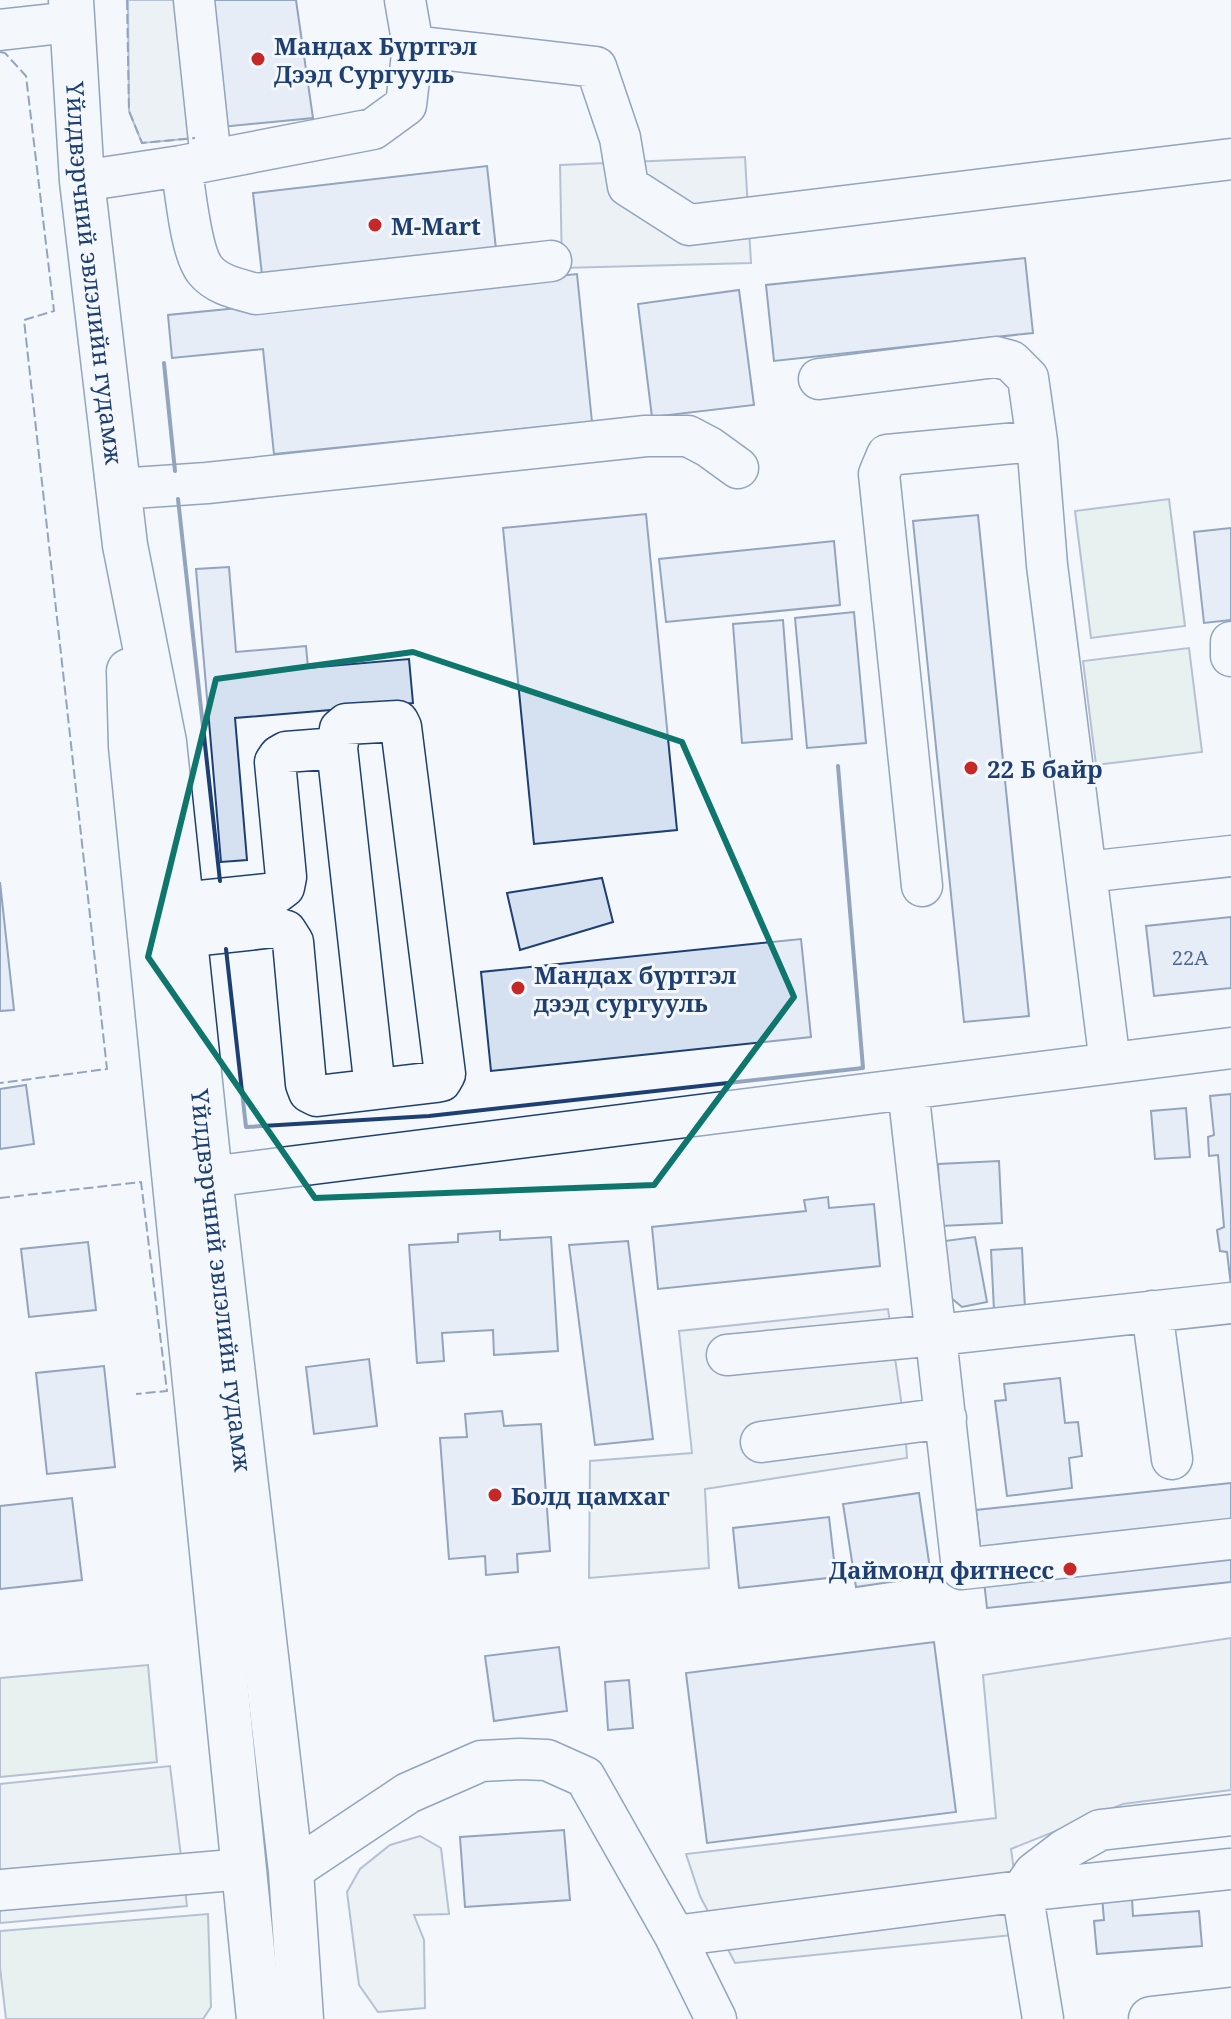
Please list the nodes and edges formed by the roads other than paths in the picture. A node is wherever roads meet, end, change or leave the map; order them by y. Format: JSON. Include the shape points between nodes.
{"nodes":[{"id":1,"x":194,"y":0,"type":"edge"},
{"id":2,"x":405,"y":0,"type":"edge"},
{"id":3,"x":71,"y":11,"type":"edge"},
{"id":4,"x":0,"y":30,"type":"edge"},
{"id":5,"x":413,"y":46,"type":"junction"},
{"id":6,"x":1231,"y":159,"type":"edge"},
{"id":7,"x":196,"y":163,"type":"junction"},
{"id":8,"x":82,"y":181,"type":"junction"},
{"id":9,"x":551,"y":261,"type":"dead end"},
{"id":10,"x":819,"y":379,"type":"dead end"},
{"id":11,"x":1037,"y":441,"type":"junction"},
{"id":12,"x":738,"y":468,"type":"dead end"},
{"id":13,"x":118,"y":489,"type":"junction"},
{"id":14,"x":125,"y":545,"type":"junction"},
{"id":15,"x":1231,"y":642,"type":"edge"},
{"id":16,"x":1231,"y":656,"type":"edge"},
{"id":17,"x":337,"y":748,"type":"junction"},
{"id":18,"x":1231,"y":856,"type":"edge"},
{"id":19,"x":1086,"y":872,"type":"junction"},
{"id":20,"x":922,"y":886,"type":"dead end"},
{"id":21,"x":183,"y":920,"type":"junction"},
{"id":22,"x":1231,"y":1048,"type":"edge"},
{"id":23,"x":1110,"y":1063,"type":"junction"},
{"id":24,"x":375,"y":1089,"type":"junction"},
{"id":25,"x":908,"y":1089,"type":"junction"},
{"id":26,"x":210,"y":1177,"type":"junction"},
{"id":27,"x":1231,"y":1303,"type":"edge"},
{"id":28,"x":1152,"y":1311,"type":"junction"},
{"id":29,"x":937,"y":1335,"type":"junction"},
{"id":30,"x":727,"y":1355,"type":"dead end"},
{"id":31,"x":946,"y":1418,"type":"junction"},
{"id":32,"x":761,"y":1442,"type":"dead end"},
{"id":33,"x":1172,"y":1459,"type":"dead end"},
{"id":34,"x":1231,"y":1539,"type":"edge"},
{"id":35,"x":1231,"y":1815,"type":"edge"},
{"id":36,"x":244,"y":1869,"type":"junction"},
{"id":37,"x":1231,"y":1869,"type":"edge"},
{"id":38,"x":291,"y":1871,"type":"junction"},
{"id":39,"x":0,"y":1890,"type":"edge"},
{"id":40,"x":1022,"y":1891,"type":"junction"},
{"id":41,"x":675,"y":1936,"type":"junction"},
{"id":42,"x":1231,"y":2010,"type":"edge"},
{"id":43,"x":259,"y":2019,"type":"edge"},
{"id":44,"x":301,"y":2019,"type":"edge"},
{"id":45,"x":716,"y":2019,"type":"edge"},
{"id":46,"x":1043,"y":2019,"type":"edge"},
{"id":47,"x":1151,"y":2019,"type":"edge"}],
"edges":[{"from":1,"to":7,"type":"street"},
{"from":2,"to":5,"type":"street"},
{"from":3,"to":4,"type":"street"},
{"from":3,"to":8,"type":"main road","name":"Үйлдвэрчний эвлэлийн гудамж"},
{"from":5,"to":6,"type":"street","via":[[596,67],[620,138],[628,186],[689,225]]},
{"from":5,"to":7,"type":"street","via":[[406,105],[373,129]]},
{"from":7,"to":8,"type":"street"},
{"from":7,"to":9,"type":"street","via":[[195,247],[205,269],[218,281],[256,294]]},
{"from":8,"to":13,"type":"main road","name":"Үйлдвэрчний эвлэлийн гудамж"},
{"from":10,"to":11,"type":"street","via":[[996,357],[1011,361],[1028,378]]},
{"from":11,"to":19,"type":"street","via":[[1047,565]]},
{"from":11,"to":20,"type":"street","via":[[887,455],[879,474]]},
{"from":12,"to":13,"type":"street","via":[[688,436],[646,436]]},
{"from":13,"to":14,"type":"main road","name":"Үйлдвэрчний эвлэлийн гудамж"},
{"from":14,"to":21,"type":"main road","name":"Үйлдвэрчний эвлэлийн гудамж","via":[[164,742]]},
{"from":14,"to":36,"type":"main road","name":"Үйлдвэрчний эвлэлийн гудамж","via":[[131,746]]},
{"from":15,"to":16,"type":"street"},
{"from":17,"to":21,"type":"street","via":[[286,752],[275,762],[284,887]]},
{"from":17,"to":24,"type":"street"},
{"from":17,"to":24,"type":"street","via":[[346,724],[398,721],[401,727],[445,1074],[441,1081]]},
{"from":18,"to":19,"type":"street"},
{"from":19,"to":23,"type":"street"},
{"from":21,"to":24,"type":"street","via":[[286,931],[293,942],[309,1092],[317,1096]]},
{"from":21,"to":26,"type":"main road","name":"Үйлдвэрчний эвлэлийн гудамж"},
{"from":22,"to":23,"type":"street"},
{"from":23,"to":25,"type":"street"},
{"from":25,"to":26,"type":"street"},
{"from":25,"to":29,"type":"street"},
{"from":26,"to":38,"type":"main road","name":"Үйлдвэрчний эвлэлийн гудамж"},
{"from":27,"to":28,"type":"street"},
{"from":28,"to":29,"type":"street"},
{"from":28,"to":33,"type":"street"},
{"from":29,"to":30,"type":"street"},
{"from":29,"to":31,"type":"street"},
{"from":31,"to":32,"type":"street"},
{"from":31,"to":34,"type":"street","via":[[962,1569]]},
{"from":35,"to":40,"type":"street","via":[[1100,1830],[1034,1873]]},
{"from":36,"to":39,"type":"street"},
{"from":36,"to":43,"type":"main road","name":"Үйлдвэрчний эвлэлийн гудамж"},
{"from":37,"to":40,"type":"street"},
{"from":38,"to":41,"type":"street","via":[[408,1793],[481,1761],[547,1760],[585,1777]]},
{"from":38,"to":44,"type":"main road","name":"Үйлдвэрчний эвлэлийн гудамж"},
{"from":40,"to":41,"type":"street"},
{"from":40,"to":46,"type":"street"},
{"from":41,"to":45,"type":"street"},
{"from":42,"to":47,"type":"main road"}]}
